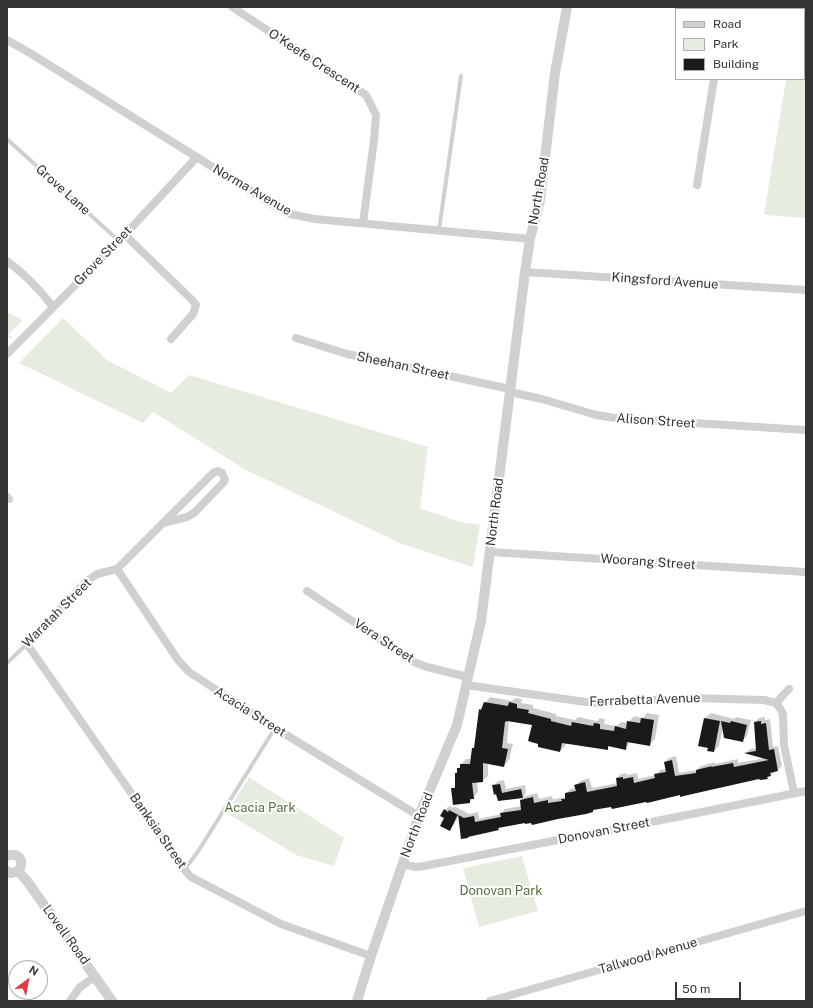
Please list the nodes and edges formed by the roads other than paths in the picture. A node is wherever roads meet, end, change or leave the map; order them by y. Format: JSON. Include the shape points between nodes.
{"nodes":[{"id":1,"x":232,"y":7,"type":"edge"},
{"id":2,"x":567,"y":7,"type":"edge"},
{"id":3,"x":7,"y":40,"type":"edge"},
{"id":4,"x":461,"y":76,"type":"dead end"},
{"id":5,"x":714,"y":80,"type":"edge"},
{"id":6,"x":7,"y":139,"type":"edge"},
{"id":7,"x":197,"y":158,"type":"junction"},
{"id":8,"x":697,"y":185,"type":"dead end"},
{"id":9,"x":363,"y":223,"type":"junction"},
{"id":10,"x":439,"y":231,"type":"junction"},
{"id":11,"x":122,"y":238,"type":"junction"},
{"id":12,"x":530,"y":239,"type":"junction"},
{"id":13,"x":7,"y":261,"type":"edge"},
{"id":14,"x":525,"y":272,"type":"junction"},
{"id":15,"x":806,"y":290,"type":"edge"},
{"id":16,"x":53,"y":307,"type":"junction"},
{"id":17,"x":171,"y":338,"type":"dead end"},
{"id":18,"x":296,"y":338,"type":"dead end"},
{"id":19,"x":7,"y":354,"type":"edge"},
{"id":20,"x":510,"y":390,"type":"junction"},
{"id":21,"x":806,"y":430,"type":"edge"},
{"id":22,"x":163,"y":523,"type":"junction"},
{"id":23,"x":490,"y":552,"type":"junction"},
{"id":24,"x":117,"y":569,"type":"junction"},
{"id":25,"x":806,"y":572,"type":"edge"},
{"id":26,"x":307,"y":591,"type":"dead end"},
{"id":27,"x":26,"y":644,"type":"junction"},
{"id":28,"x":7,"y":663,"type":"edge"},
{"id":29,"x":467,"y":681,"type":"junction"},
{"id":30,"x":789,"y":689,"type":"dead end"},
{"id":31,"x":776,"y":703,"type":"junction"},
{"id":32,"x":275,"y":728,"type":"junction"},
{"id":33,"x":806,"y":791,"type":"edge"},
{"id":34,"x":794,"y":793,"type":"junction"},
{"id":35,"x":419,"y":816,"type":"junction"},
{"id":36,"x":7,"y":856,"type":"edge"},
{"id":37,"x":402,"y":864,"type":"junction"},
{"id":38,"x":185,"y":870,"type":"junction"},
{"id":39,"x":7,"y":871,"type":"edge"},
{"id":40,"x":18,"y":871,"type":"junction"},
{"id":41,"x":806,"y":911,"type":"edge"},
{"id":42,"x":371,"y":956,"type":"junction"},
{"id":43,"x":96,"y":976,"type":"junction"},
{"id":44,"x":70,"y":1001,"type":"edge"},
{"id":45,"x":112,"y":1001,"type":"edge"},
{"id":46,"x":357,"y":1001,"type":"edge"},
{"id":47,"x":490,"y":1001,"type":"edge"}],
"edges":[{"from":1,"to":9,"type":"street","name":"O'Keefe Crescent","via":[[366,95],[376,115]]},
{"from":2,"to":12,"type":"street","name":"North Road","via":[[555,73],[540,200]]},
{"from":3,"to":7,"type":"street","name":"Norma Avenue"},
{"from":4,"to":10,"type":"lane"},
{"from":5,"to":8,"type":"street"},
{"from":6,"to":11,"type":"lane","name":"Grove Lane"},
{"from":7,"to":9,"type":"street","name":"Norma Avenue","via":[[290,214]]},
{"from":7,"to":11,"type":"street","name":"Grove Street"},
{"from":9,"to":10,"type":"street","name":"Norma Avenue"},
{"from":10,"to":12,"type":"street","name":"Norma Avenue"},
{"from":11,"to":16,"type":"street","name":"Grove Street"},
{"from":11,"to":17,"type":"street","via":[[196,305],[193,314]]},
{"from":12,"to":14,"type":"street","name":"North Road"},
{"from":13,"to":16,"type":"street","via":[[28,279]]},
{"from":14,"to":15,"type":"street","name":"Kingsford Avenue"},
{"from":14,"to":20,"type":"street","name":"North Road"},
{"from":16,"to":19,"type":"street","name":"Grove Street"},
{"from":18,"to":20,"type":"street","name":"Sheehan Street","via":[[347,354]]},
{"from":20,"to":21,"type":"street","name":"Alison Street","via":[[615,418]]},
{"from":20,"to":23,"type":"street","name":"North Road"},
{"from":22,"to":22,"type":"street","via":[[194,513],[223,483],[222,473],[213,473]]},
{"from":22,"to":24,"type":"street"},
{"from":23,"to":25,"type":"street","name":"Woorang Street"},
{"from":23,"to":29,"type":"street","name":"North Road","via":[[481,621]]},
{"from":24,"to":27,"type":"street","name":"Waratah Street","via":[[97,574],[87,581]]},
{"from":24,"to":32,"type":"street","name":"Acacia Street","via":[[178,660],[189,672]]},
{"from":26,"to":29,"type":"street","name":"Vera Street","via":[[414,662]]},
{"from":27,"to":28,"type":"lane","name":"Waratah Street"},
{"from":27,"to":38,"type":"street","name":"Banksia Street"},
{"from":29,"to":31,"type":"street","name":"Ferrabetta Avenue","via":[[593,704],[692,698],[764,700]]},
{"from":29,"to":35,"type":"street","name":"North Road","via":[[457,726]]},
{"from":30,"to":31,"type":"street"},
{"from":31,"to":34,"type":"street","via":[[783,714],[784,745]]},
{"from":32,"to":35,"type":"street","name":"Acacia Street"},
{"from":32,"to":38,"type":"lane"},
{"from":33,"to":34,"type":"street","name":"Donovan Street"},
{"from":34,"to":37,"type":"street","name":"Donovan Street","via":[[424,866]]},
{"from":35,"to":37,"type":"street","name":"North Road"},
{"from":36,"to":40,"type":"street","via":[[15,854],[21,858],[22,866]]},
{"from":37,"to":42,"type":"street","name":"North Road"},
{"from":38,"to":42,"type":"street","name":"Banksia Street","via":[[191,877],[281,924]]},
{"from":39,"to":40,"type":"street"},
{"from":40,"to":43,"type":"street","name":"Lovell Road"},
{"from":41,"to":47,"type":"street","name":"Tallwood Avenue"},
{"from":42,"to":46,"type":"street","name":"North Road"},
{"from":43,"to":44,"type":"street","via":[[80,987]]},
{"from":43,"to":45,"type":"street","name":"Lovell Road"}]}
